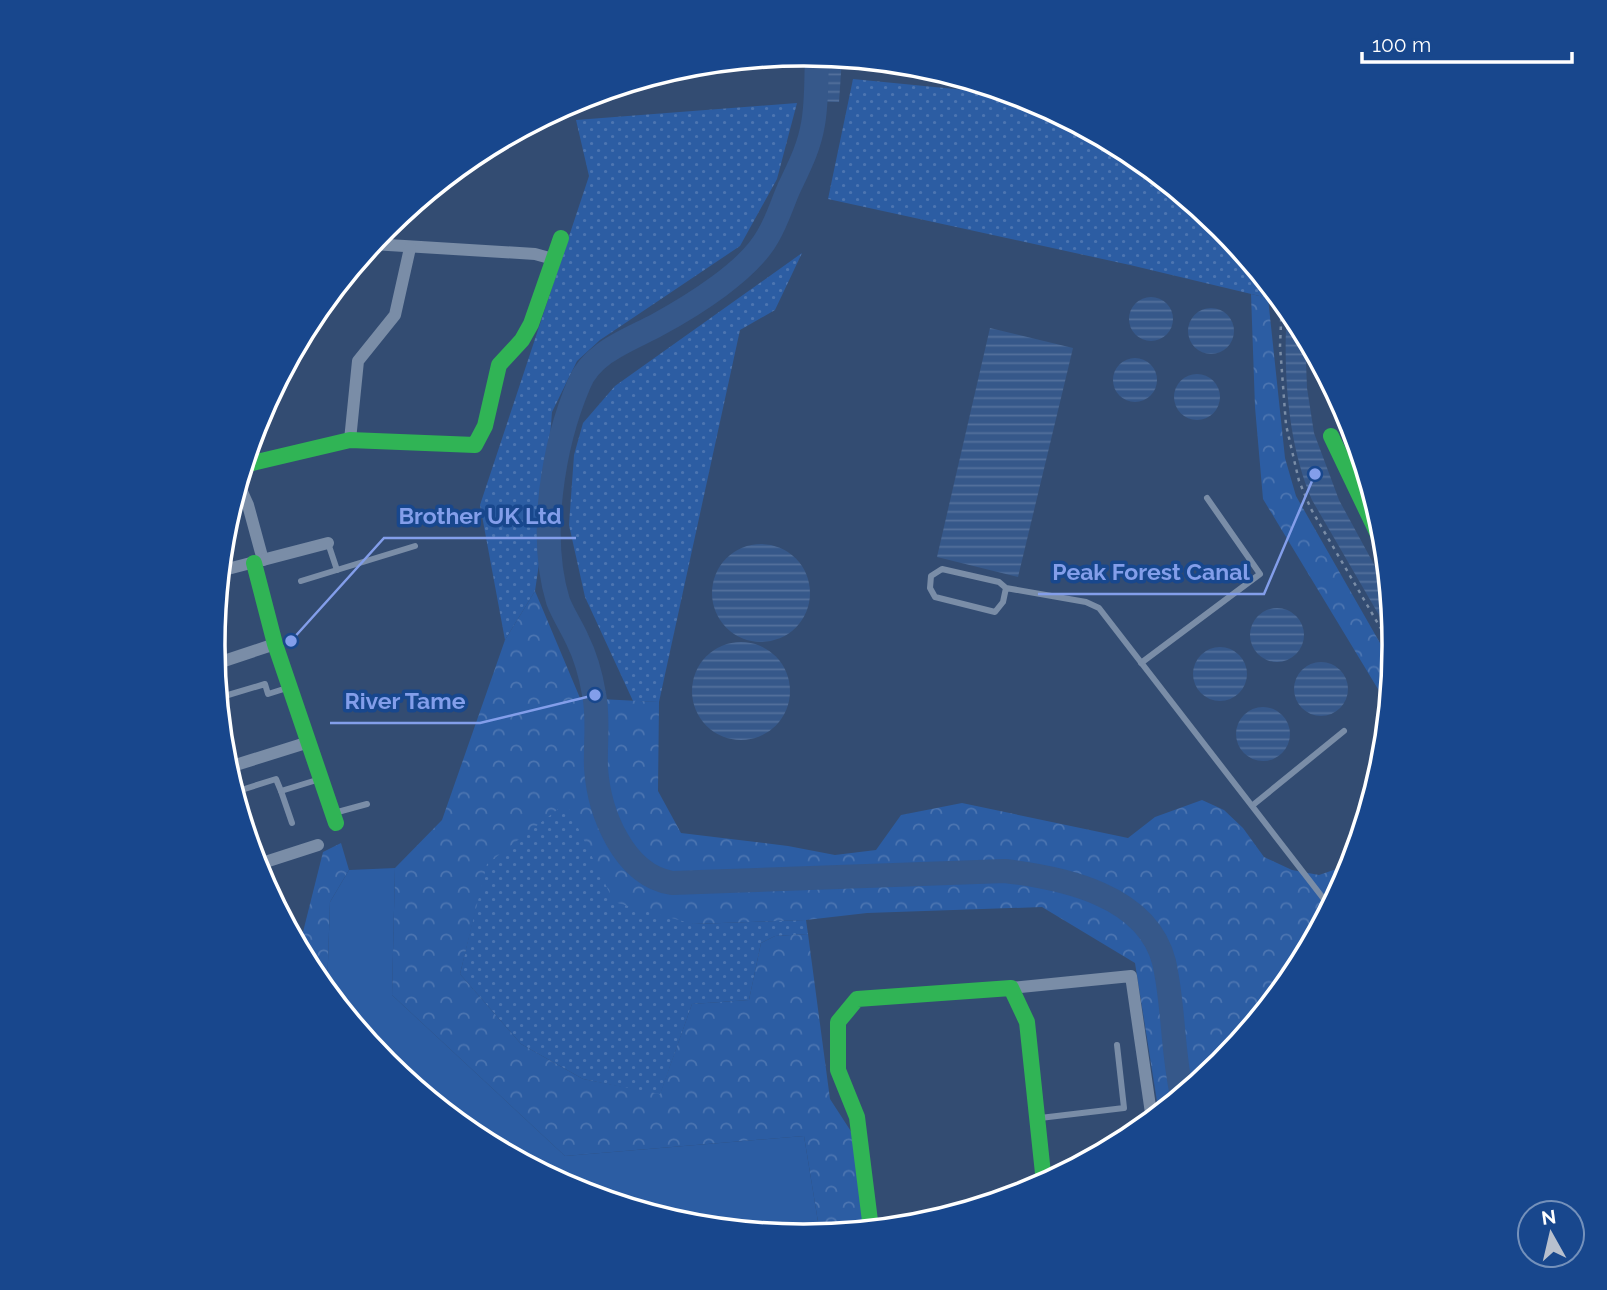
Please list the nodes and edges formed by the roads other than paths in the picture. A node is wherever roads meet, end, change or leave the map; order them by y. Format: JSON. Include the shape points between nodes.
{"nodes":[{"id":1,"x":561,"y":238,"type":"dead end"},
{"id":2,"x":386,"y":245,"type":"edge"},
{"id":3,"x":410,"y":247,"type":"junction"},
{"id":4,"x":553,"y":259,"type":"junction"},
{"id":5,"x":1331,"y":436,"type":"dead end"},
{"id":6,"x":350,"y":440,"type":"junction"},
{"id":7,"x":255,"y":462,"type":"edge"},
{"id":8,"x":1207,"y":498,"type":"dead end"},
{"id":9,"x":244,"y":499,"type":"edge"},
{"id":10,"x":1365,"y":507,"type":"edge"},
{"id":11,"x":328,"y":543,"type":"joint"},
{"id":12,"x":415,"y":546,"type":"dead end"},
{"id":13,"x":259,"y":561,"type":"junction"},
{"id":14,"x":230,"y":568,"type":"edge"},
{"id":15,"x":337,"y":570,"type":"junction"},
{"id":16,"x":301,"y":581,"type":"dead end"},
{"id":17,"x":1006,"y":588,"type":"junction"},
{"id":18,"x":275,"y":644,"type":"junction"},
{"id":19,"x":225,"y":661,"type":"edge"},
{"id":20,"x":1141,"y":663,"type":"junction"},
{"id":21,"x":290,"y":687,"type":"junction"},
{"id":22,"x":227,"y":695,"type":"edge"},
{"id":23,"x":1344,"y":731,"type":"dead end"},
{"id":24,"x":309,"y":742,"type":"junction"},
{"id":25,"x":238,"y":764,"type":"edge"},
{"id":26,"x":321,"y":779,"type":"junction"},
{"id":27,"x":244,"y":789,"type":"edge"},
{"id":28,"x":281,"y":791,"type":"junction"},
{"id":29,"x":368,"y":804,"type":"dead end"},
{"id":30,"x":1253,"y":805,"type":"junction"},
{"id":31,"x":334,"y":818,"type":"joint"},
{"id":32,"x":292,"y":823,"type":"dead end"},
{"id":33,"x":318,"y":845,"type":"dead end"},
{"id":34,"x":267,"y":861,"type":"edge"},
{"id":35,"x":1323,"y":898,"type":"edge"},
{"id":36,"x":1011,"y":988,"type":"junction"},
{"id":37,"x":1117,"y":1045,"type":"dead end"},
{"id":38,"x":1150,"y":1108,"type":"edge"},
{"id":39,"x":1037,"y":1118,"type":"junction"},
{"id":40,"x":1043,"y":1171,"type":"edge"},
{"id":41,"x":870,"y":1220,"type":"edge"}],
"edges":[{"from":1,"to":4,"type":"street"},
{"from":2,"to":3,"type":"street"},
{"from":3,"to":4,"type":"street"},
{"from":3,"to":6,"type":"street","via":[[394,315],[358,361]]},
{"from":4,"to":6,"type":"street","via":[[531,324],[499,365],[485,426],[475,444]]},
{"from":5,"to":10,"type":"street"},
{"from":6,"to":7,"type":"street"},
{"from":8,"to":20,"type":"lane","via":[[1260,574]]},
{"from":9,"to":13,"type":"street"},
{"from":11,"to":13,"type":"street"},
{"from":11,"to":15,"type":"lane"},
{"from":12,"to":15,"type":"lane"},
{"from":13,"to":14,"type":"street"},
{"from":13,"to":18,"type":"street"},
{"from":15,"to":16,"type":"lane"},
{"from":17,"to":17,"type":"lane","via":[[995,612],[935,597],[930,588],[931,576],[942,569],[999,582]]},
{"from":17,"to":20,"type":"lane","via":[[1099,608]]},
{"from":18,"to":19,"type":"street"},
{"from":18,"to":21,"type":"street"},
{"from":20,"to":30,"type":"lane"},
{"from":21,"to":22,"type":"lane","via":[[268,694],[265,684]]},
{"from":21,"to":24,"type":"street"},
{"from":23,"to":30,"type":"lane"},
{"from":24,"to":25,"type":"street"},
{"from":24,"to":26,"type":"street"},
{"from":26,"to":28,"type":"lane"},
{"from":26,"to":31,"type":"street"},
{"from":27,"to":28,"type":"lane","via":[[276,779]]},
{"from":28,"to":32,"type":"lane"},
{"from":29,"to":31,"type":"lane"},
{"from":30,"to":35,"type":"lane"},
{"from":33,"to":34,"type":"street"},
{"from":36,"to":38,"type":"street","via":[[1131,976]]},
{"from":36,"to":39,"type":"street","via":[[1027,1022]]},
{"from":36,"to":41,"type":"street","via":[[857,999],[838,1022],[838,1070],[857,1117]]},
{"from":37,"to":39,"type":"lane","via":[[1124,1108]]},
{"from":39,"to":40,"type":"street"}]}
